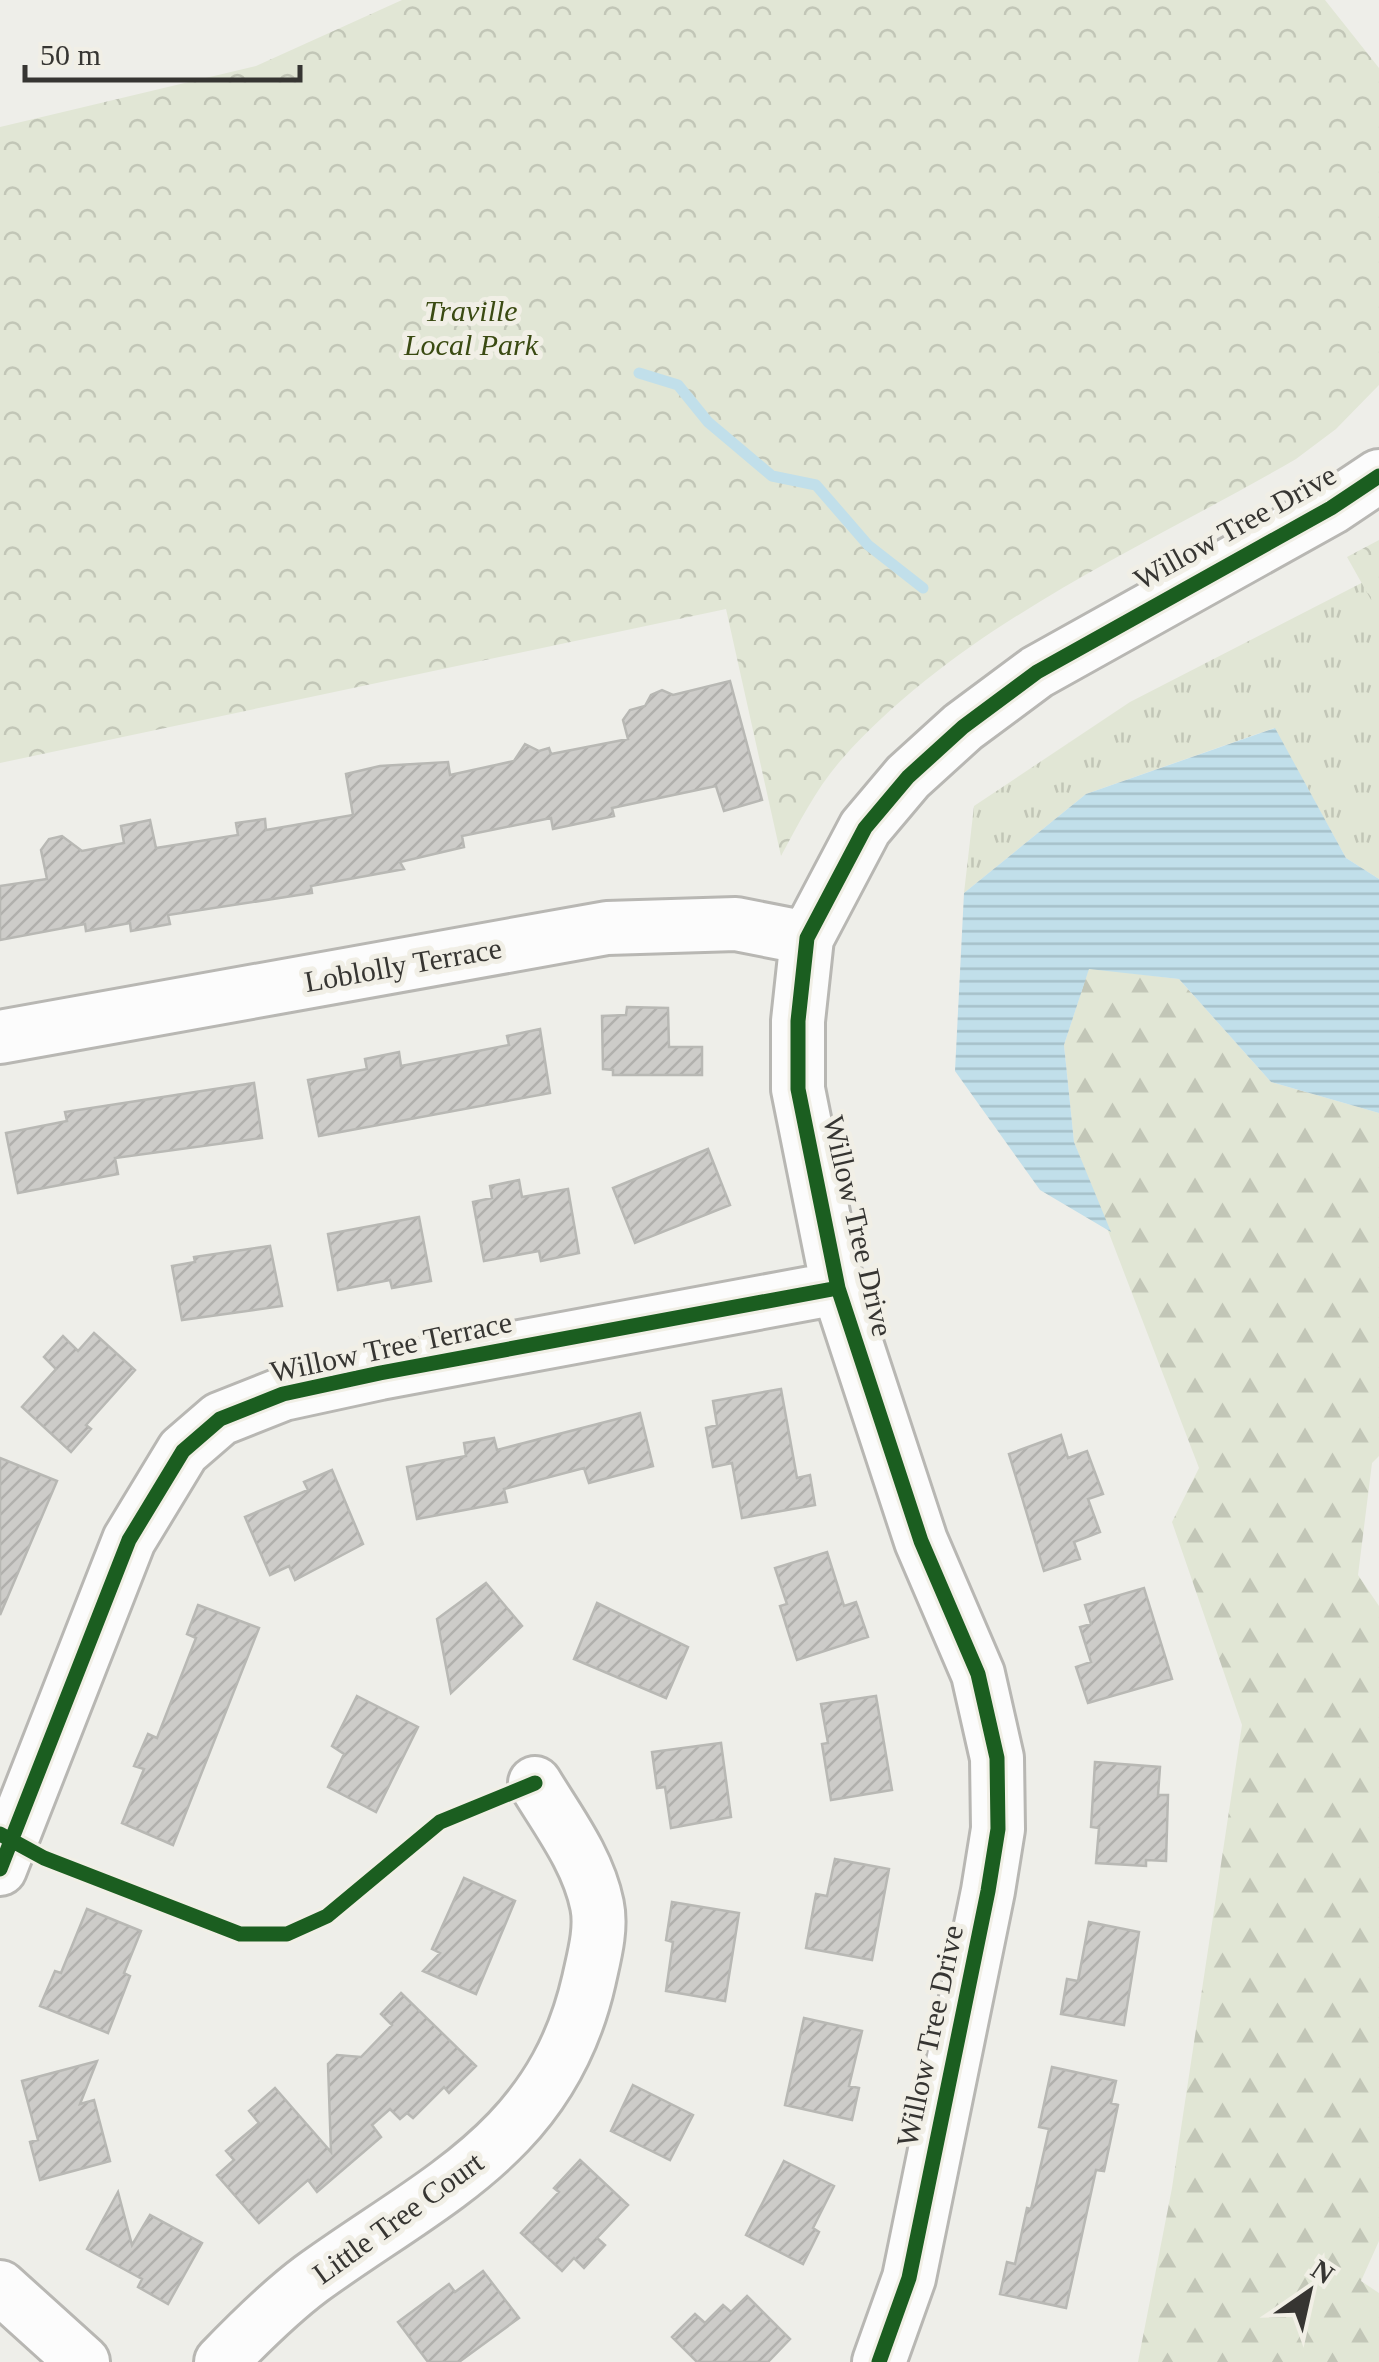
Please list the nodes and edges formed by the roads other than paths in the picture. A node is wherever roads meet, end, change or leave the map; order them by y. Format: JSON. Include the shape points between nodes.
{"nodes":[{"id":1,"x":1379,"y":476,"type":"edge"},
{"id":2,"x":807,"y":938,"type":"junction"},
{"id":3,"x":0,"y":1037,"type":"edge"},
{"id":4,"x":838,"y":1288,"type":"junction"},
{"id":5,"x":535,"y":1783,"type":"dead end"},
{"id":6,"x":0,"y":1869,"type":"edge"},
{"id":7,"x":0,"y":2287,"type":"edge"},
{"id":8,"x":83,"y":2362,"type":"edge"},
{"id":9,"x":221,"y":2362,"type":"edge"},
{"id":10,"x":880,"y":2362,"type":"edge"}],
"edges":[{"from":1,"to":2,"type":"street","name":"Willow Tree Drive","via":[[1037,672],[963,727],[865,828]]},
{"from":2,"to":3,"type":"street","name":"Loblolly Terrace","via":[[736,924],[607,928]]},
{"from":2,"to":4,"type":"street","name":"Willow Tree Drive","via":[[798,1089]]},
{"from":4,"to":6,"type":"street","name":"Willow Tree Terrace","via":[[380,1373],[283,1394],[220,1419],[184,1451],[129,1540]]},
{"from":4,"to":10,"type":"street","name":"Willow Tree Drive","via":[[921,1541],[978,1674],[997,1758],[998,1830],[984,1910],[909,2278]]},
{"from":5,"to":9,"type":"street","name":"Little Tree Court","via":[[588,1872],[598,1909],[584,1999],[546,2083],[505,2138],[464,2176],[308,2281]]},
{"from":7,"to":8,"type":"street"}]}
